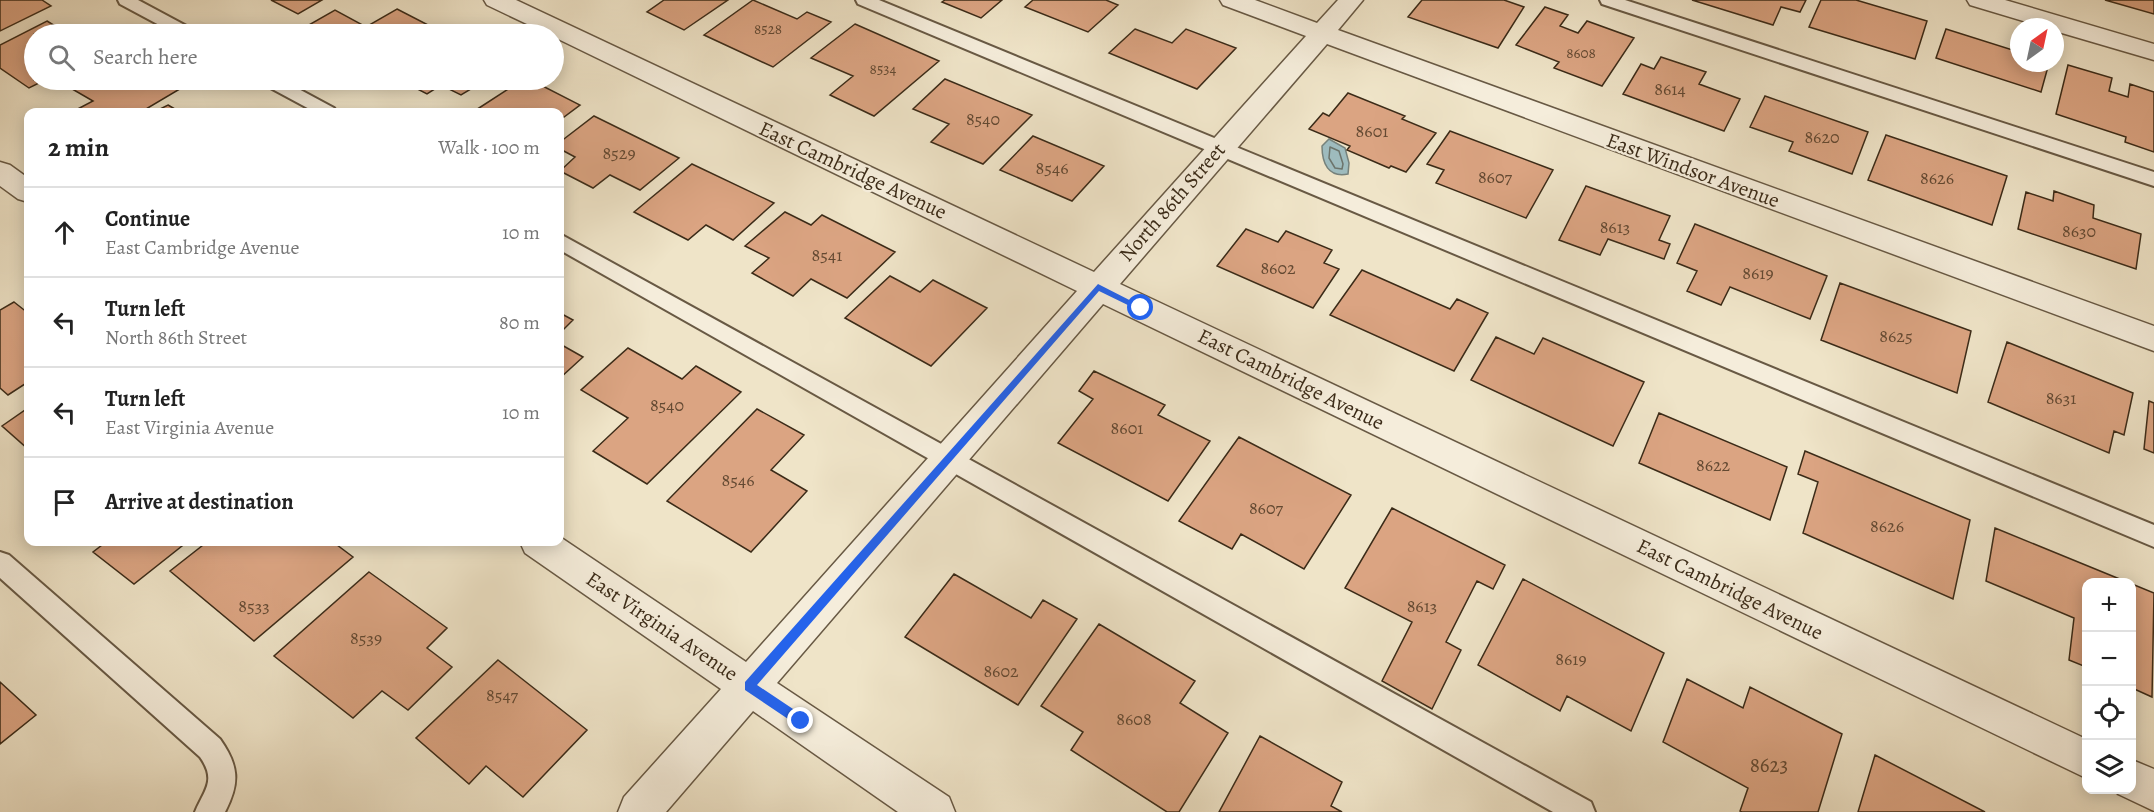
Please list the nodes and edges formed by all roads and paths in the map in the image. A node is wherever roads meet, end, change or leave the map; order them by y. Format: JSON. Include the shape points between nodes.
{"nodes":[{"id":1,"x":126,"y":0,"type":"edge"},
{"id":2,"x":496,"y":0,"type":"edge"},
{"id":3,"x":864,"y":0,"type":"edge"},
{"id":4,"x":1232,"y":0,"type":"edge"},
{"id":5,"x":1351,"y":0,"type":"edge"},
{"id":6,"x":1608,"y":0,"type":"edge"},
{"id":7,"x":1978,"y":0,"type":"edge"},
{"id":8,"x":170,"y":24,"type":"edge"},
{"id":9,"x":546,"y":24,"type":"edge"},
{"id":10,"x":564,"y":32,"type":"edge"},
{"id":11,"x":1322,"y":33,"type":"junction"},
{"id":12,"x":2154,"y":52,"type":"edge"},
{"id":13,"x":287,"y":90,"type":"edge"},
{"id":14,"x":321,"y":108,"type":"edge"},
{"id":15,"x":1220,"y":148,"type":"junction"},
{"id":16,"x":0,"y":172,"type":"edge"},
{"id":17,"x":2154,"y":179,"type":"edge"},
{"id":18,"x":24,"y":189,"type":"edge"},
{"id":19,"x":564,"y":243,"type":"edge"},
{"id":20,"x":1098,"y":287,"type":"junction"},
{"id":21,"x":2154,"y":339,"type":"edge"},
{"id":22,"x":949,"y":458,"type":"junction"},
{"id":23,"x":2154,"y":536,"type":"edge"},
{"id":24,"x":544,"y":546,"type":"edge"},
{"id":25,"x":0,"y":563,"type":"edge"},
{"id":26,"x":749,"y":686,"type":"junction"},
{"id":27,"x":2082,"y":757,"type":"edge"},
{"id":28,"x":2136,"y":782,"type":"edge"},
{"id":29,"x":2154,"y":791,"type":"edge"},
{"id":30,"x":209,"y":812,"type":"edge"},
{"id":31,"x":639,"y":812,"type":"edge"},
{"id":32,"x":934,"y":812,"type":"edge"},
{"id":33,"x":1581,"y":812,"type":"edge"}],
"edges":[{"from":1,"to":8,"type":"lane"},
{"from":2,"to":9,"type":"street","name":"East Cambridge Avenue"},
{"from":3,"to":15,"type":"lane"},
{"from":4,"to":11,"type":"street","name":"East Windsor Avenue"},
{"from":5,"to":11,"type":"street","name":"North 86th Street"},
{"from":6,"to":17,"type":"lane"},
{"from":7,"to":12,"type":"street"},
{"from":10,"to":20,"type":"street","name":"East Cambridge Avenue"},
{"from":11,"to":15,"type":"street","name":"North 86th Street"},
{"from":11,"to":21,"type":"street","name":"East Windsor Avenue"},
{"from":13,"to":14,"type":"lane"},
{"from":15,"to":20,"type":"street","name":"North 86th Street"},
{"from":15,"to":23,"type":"lane"},
{"from":16,"to":18,"type":"street"},
{"from":19,"to":22,"type":"lane"},
{"from":20,"to":22,"type":"street","name":"North 86th Street"},
{"from":20,"to":27,"type":"street","name":"East Cambridge Avenue"},
{"from":22,"to":26,"type":"street","name":"North 86th Street"},
{"from":22,"to":33,"type":"lane"},
{"from":24,"to":26,"type":"street","name":"East Virginia Avenue"},
{"from":25,"to":30,"type":"lane","via":[[210,748],[221,763],[222,785]]},
{"from":26,"to":31,"type":"street","name":"North 86th Street"},
{"from":26,"to":32,"type":"street","name":"East Virginia Avenue"},
{"from":28,"to":29,"type":"street"}]}
